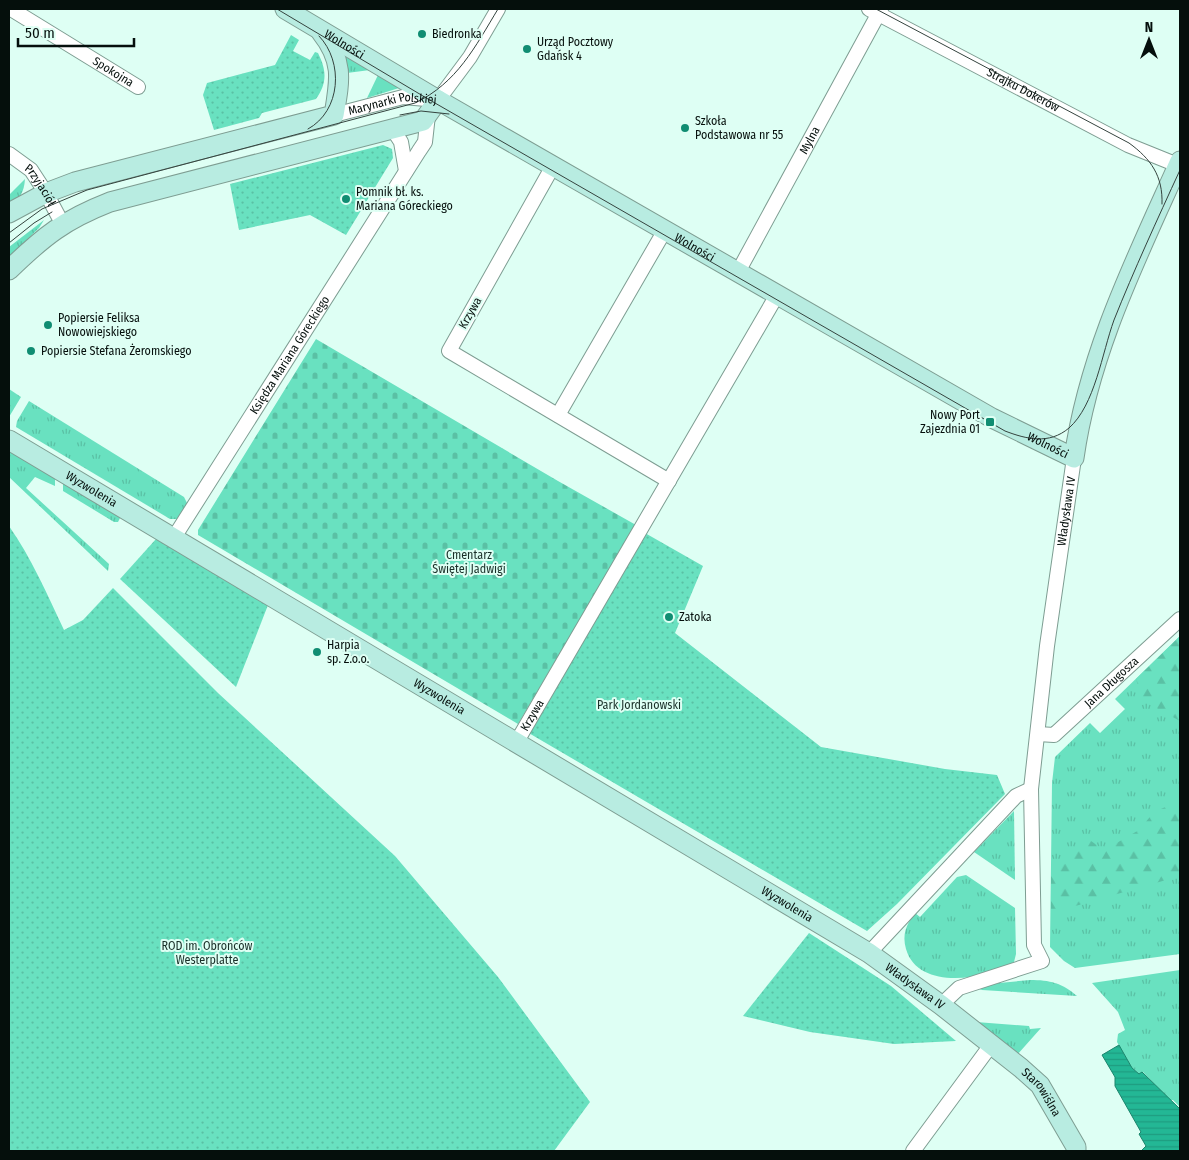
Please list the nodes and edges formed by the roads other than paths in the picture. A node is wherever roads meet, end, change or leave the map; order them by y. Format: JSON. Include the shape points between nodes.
{"nodes":[{"id":1,"x":10,"y":9,"type":"edge"},
{"id":2,"x":285,"y":9,"type":"edge"},
{"id":3,"x":498,"y":9,"type":"edge"},
{"id":4,"x":876,"y":10,"type":"edge"},
{"id":5,"x":319,"y":29,"type":"junction"},
{"id":6,"x":138,"y":87,"type":"dead end"},
{"id":7,"x":433,"y":107,"type":"junction"},
{"id":8,"x":334,"y":115,"type":"junction"},
{"id":9,"x":392,"y":128,"type":"junction"},
{"id":10,"x":9,"y":154,"type":"edge"},
{"id":11,"x":1180,"y":164,"type":"edge"},
{"id":12,"x":553,"y":166,"type":"junction"},
{"id":13,"x":406,"y":171,"type":"junction"},
{"id":14,"x":46,"y":193,"type":"junction"},
{"id":15,"x":9,"y":213,"type":"edge"},
{"id":16,"x":62,"y":223,"type":"junction"},
{"id":17,"x":665,"y":230,"type":"junction"},
{"id":18,"x":9,"y":270,"type":"edge"},
{"id":19,"x":738,"y":272,"type":"junction"},
{"id":20,"x":777,"y":295,"type":"junction"},
{"id":21,"x":558,"y":415,"type":"junction"},
{"id":22,"x":9,"y":440,"type":"edge"},
{"id":23,"x":1074,"y":458,"type":"junction"},
{"id":24,"x":669,"y":481,"type":"junction"},
{"id":25,"x":174,"y":539,"type":"junction"},
{"id":26,"x":1180,"y":619,"type":"edge"},
{"id":27,"x":1038,"y":734,"type":"junction"},
{"id":28,"x":516,"y":742,"type":"junction"},
{"id":29,"x":1031,"y":789,"type":"junction"},
{"id":30,"x":869,"y":953,"type":"junction"},
{"id":31,"x":941,"y":1005,"type":"junction"},
{"id":32,"x":991,"y":1045,"type":"junction"},
{"id":33,"x":913,"y":1151,"type":"edge"},
{"id":34,"x":1076,"y":1151,"type":"edge"}],
"edges":[{"from":1,"to":6,"type":"street","name":"Spokojna"},
{"from":2,"to":5,"type":"street","name":"Wolności"},
{"from":3,"to":7,"type":"street","via":[[470,57]]},
{"from":4,"to":11,"type":"street","name":"Strajku Dokerów","via":[[1128,145]]},
{"from":4,"to":19,"type":"street","name":"Mylna"},
{"from":5,"to":7,"type":"street","name":"Wolności"},
{"from":5,"to":8,"type":"street","name":"Wolności","via":[[340,68]]},
{"from":7,"to":8,"type":"street","name":"Marynarki Polskiej","via":[[402,97]]},
{"from":7,"to":9,"type":"street","name":"Marynarki Polskiej","via":[[423,121]]},
{"from":7,"to":12,"type":"street","name":"Wolności"},
{"from":7,"to":13,"type":"street","name":"Księdza Mariana Góreckiego","via":[[425,142]]},
{"from":8,"to":14,"type":"street","name":"Marynarki Polskiej","via":[[75,182]]},
{"from":9,"to":13,"type":"street","via":[[401,142]]},
{"from":9,"to":16,"type":"street","name":"Marynarki Polskiej","via":[[110,202]]},
{"from":10,"to":14,"type":"street","name":"Przyjaciół","via":[[31,170]]},
{"from":11,"to":23,"type":"street","name":"Władysława IV","via":[[1100,344],[1080,418]]},
{"from":12,"to":17,"type":"street","name":"Wolności"},
{"from":12,"to":21,"type":"street","name":"Krzywa","via":[[448,351]]},
{"from":13,"to":25,"type":"street","name":"Księdza Mariana Góreckiego"},
{"from":14,"to":15,"type":"street","name":"Marynarki Polskiej"},
{"from":14,"to":16,"type":"street","name":"Przyjaciół"},
{"from":16,"to":18,"type":"street","name":"Marynarki Polskiej"},
{"from":17,"to":19,"type":"street","name":"Wolności"},
{"from":17,"to":21,"type":"street"},
{"from":19,"to":20,"type":"street","name":"Wolności"},
{"from":20,"to":23,"type":"street","name":"Wolności","via":[[992,418]]},
{"from":20,"to":24,"type":"street","name":"Krzywa"},
{"from":21,"to":24,"type":"street","name":"Krzywa"},
{"from":22,"to":25,"type":"street","name":"Wyzwolenia"},
{"from":23,"to":27,"type":"street","name":"Władysława IV"},
{"from":24,"to":28,"type":"street","name":"Krzywa"},
{"from":25,"to":28,"type":"street","name":"Wyzwolenia"},
{"from":26,"to":27,"type":"street","name":"Jana Długosza","via":[[1054,735]]},
{"from":27,"to":29,"type":"street","name":"Władysława IV"},
{"from":28,"to":30,"type":"street","name":"Wyzwolenia"},
{"from":29,"to":30,"type":"street","name":"Władysława IV","via":[[1016,796]]},
{"from":29,"to":31,"type":"street","name":"Władysława IV","via":[[1034,945],[1042,961],[959,988]]},
{"from":30,"to":31,"type":"street","name":"Władysława IV"},
{"from":31,"to":32,"type":"street","name":"Starowiślna"},
{"from":32,"to":33,"type":"street"},
{"from":32,"to":34,"type":"street","name":"Starowiślna","via":[[1040,1085]]}]}
